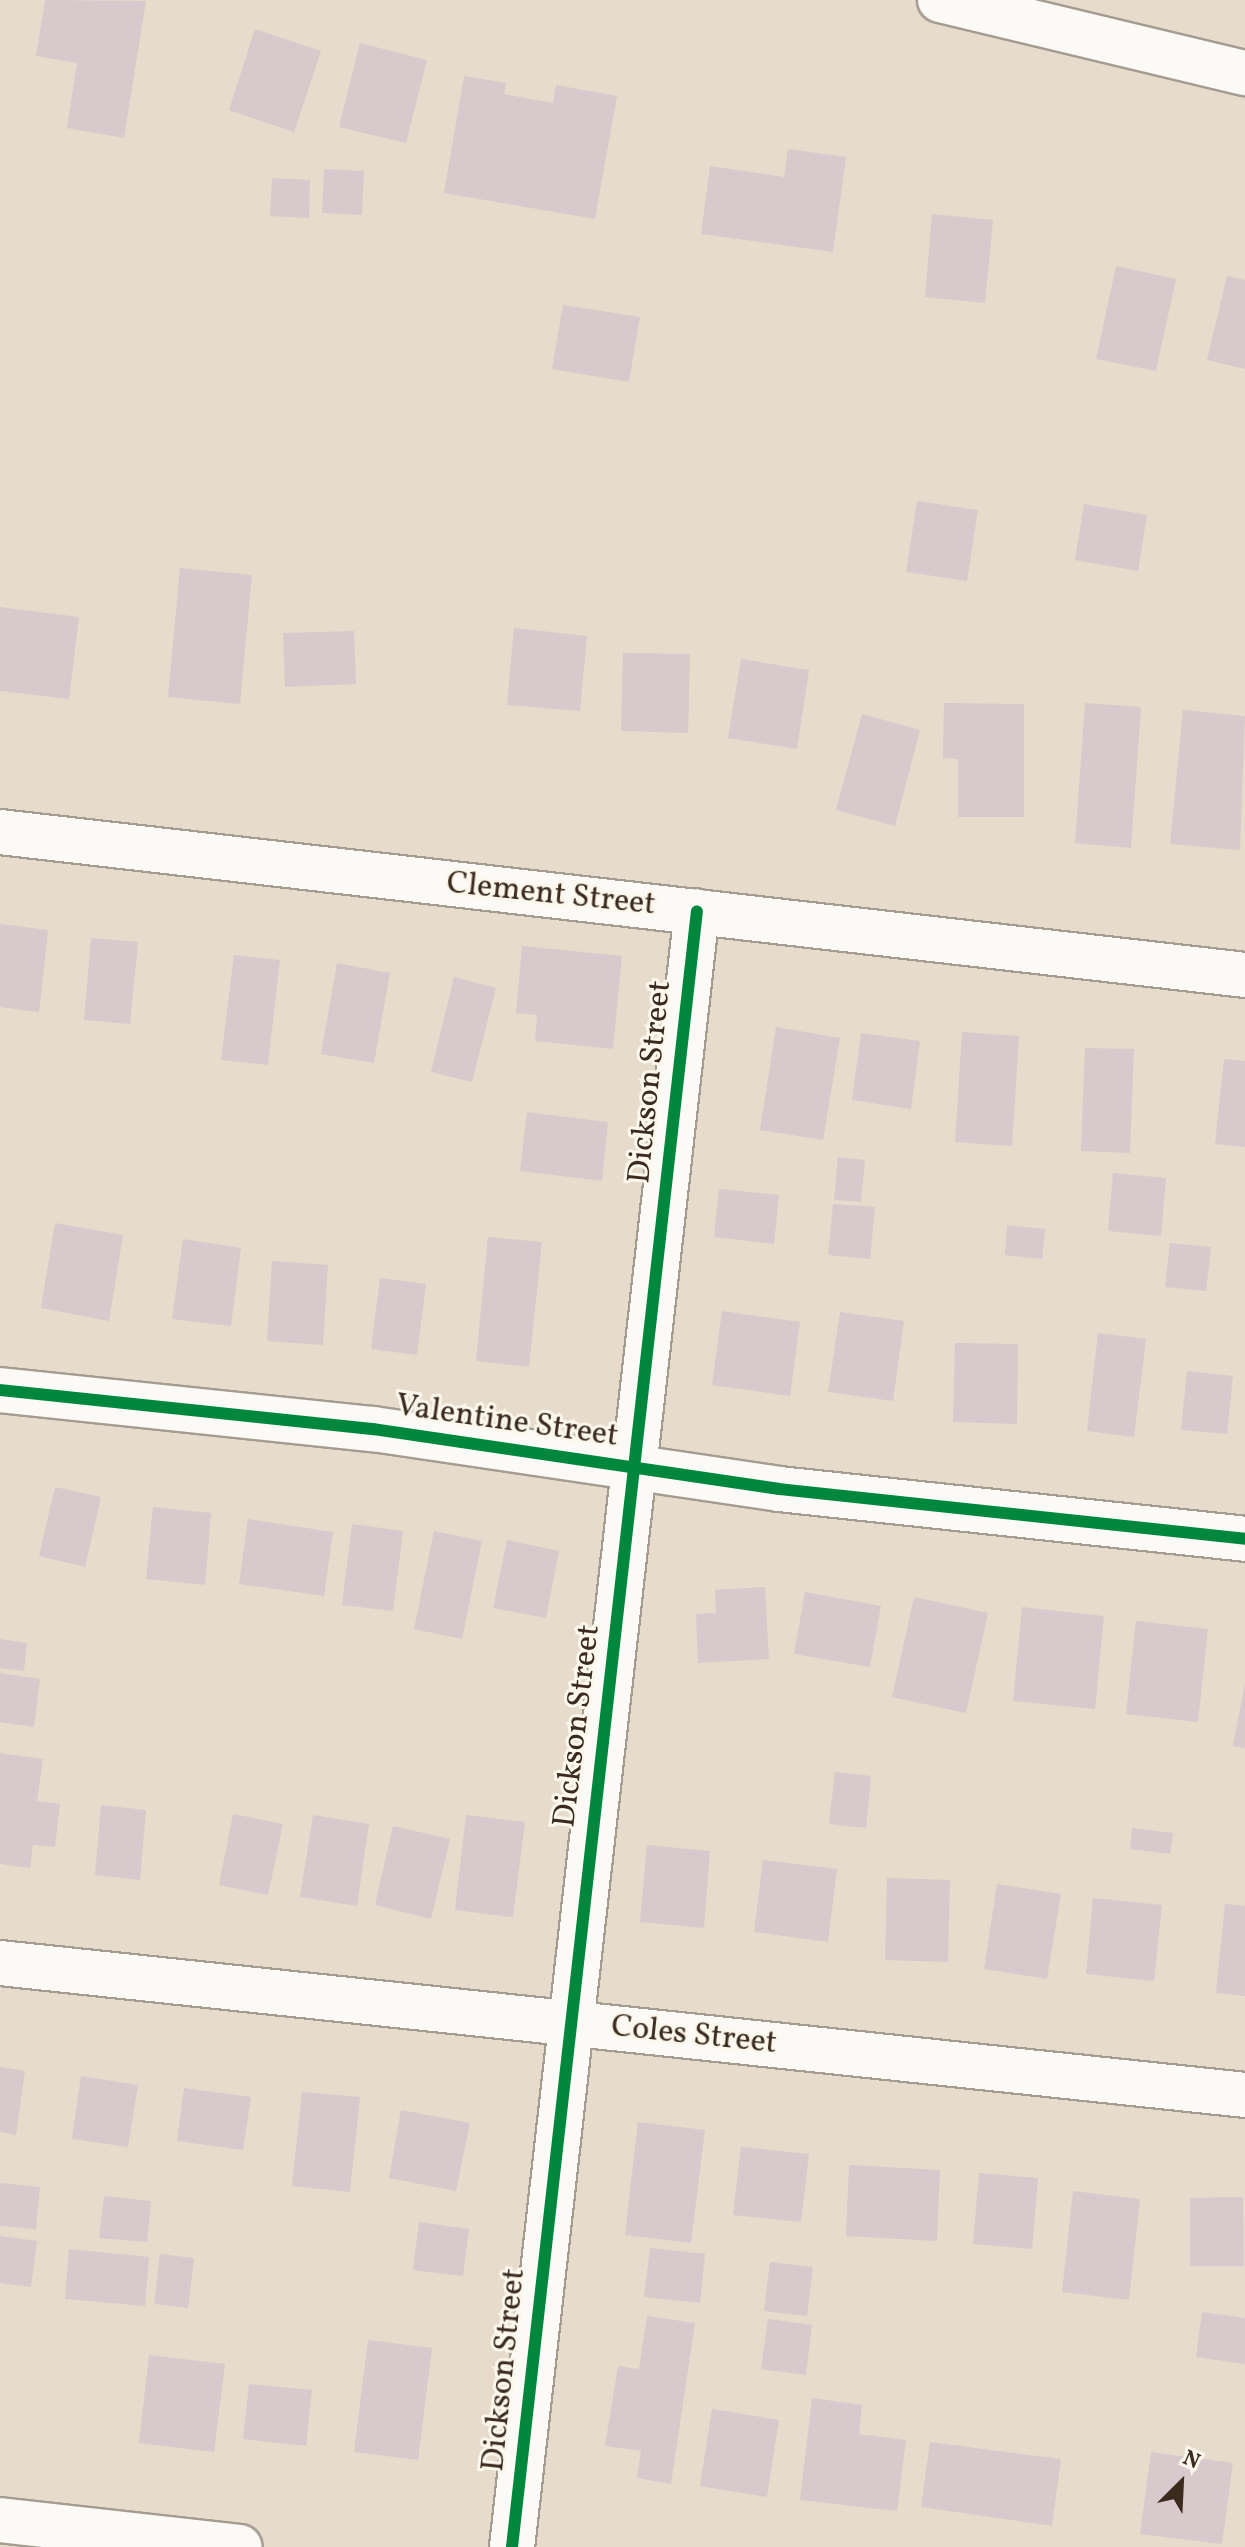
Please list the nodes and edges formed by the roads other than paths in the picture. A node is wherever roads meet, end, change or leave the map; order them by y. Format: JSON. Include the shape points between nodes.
{"nodes":[{"id":1,"x":940,"y":0,"type":"edge"},
{"id":2,"x":1245,"y":73,"type":"edge"},
{"id":3,"x":0,"y":832,"type":"edge"},
{"id":4,"x":697,"y":911,"type":"junction"},
{"id":5,"x":1245,"y":975,"type":"edge"},
{"id":6,"x":0,"y":1390,"type":"edge"},
{"id":7,"x":634,"y":1466,"type":"junction"},
{"id":8,"x":1245,"y":1539,"type":"edge"},
{"id":9,"x":0,"y":1963,"type":"edge"},
{"id":10,"x":569,"y":2022,"type":"junction"},
{"id":11,"x":1245,"y":2095,"type":"edge"},
{"id":12,"x":0,"y":2520,"type":"edge"},
{"id":13,"x":239,"y":2547,"type":"edge"},
{"id":14,"x":512,"y":2547,"type":"edge"}],
"edges":[{"from":1,"to":2,"type":"street"},
{"from":3,"to":4,"type":"street","name":"Clement Street"},
{"from":4,"to":5,"type":"street","name":"Clement Street"},
{"from":4,"to":7,"type":"street","name":"Dickson Street"},
{"from":6,"to":7,"type":"street","name":"Valentine Street","via":[[373,1429]]},
{"from":7,"to":8,"type":"street","name":"Valentine Street"},
{"from":7,"to":10,"type":"street","name":"Dickson Street"},
{"from":9,"to":10,"type":"street","name":"Coles Street"},
{"from":10,"to":11,"type":"street","name":"Coles Street"},
{"from":10,"to":14,"type":"street","name":"Dickson Street"},
{"from":12,"to":13,"type":"street"}]}
